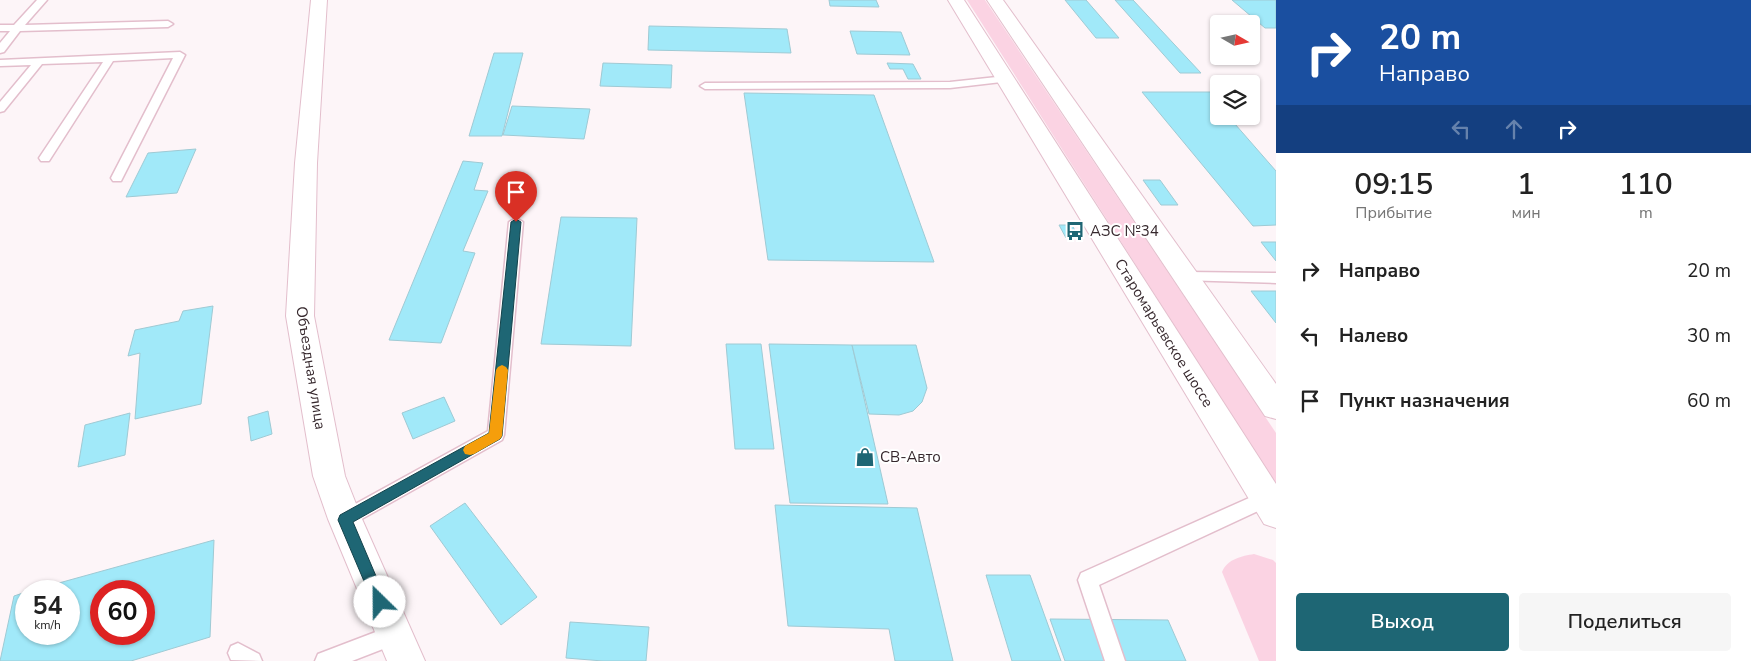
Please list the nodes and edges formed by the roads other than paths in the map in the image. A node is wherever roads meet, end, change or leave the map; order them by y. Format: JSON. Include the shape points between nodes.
{"nodes":[{"id":1,"x":42,"y":0,"type":"edge"},
{"id":2,"x":319,"y":0,"type":"edge"},
{"id":3,"x":956,"y":0,"type":"edge"},
{"id":4,"x":996,"y":0,"type":"edge"},
{"id":5,"x":168,"y":24,"type":"dead end"},
{"id":6,"x":0,"y":28,"type":"edge"},
{"id":7,"x":17,"y":28,"type":"junction"},
{"id":8,"x":0,"y":50,"type":"edge"},
{"id":9,"x":110,"y":58,"type":"junction"},
{"id":10,"x":39,"y":61,"type":"junction"},
{"id":11,"x":0,"y":62,"type":"edge"},
{"id":12,"x":1006,"y":79,"type":"junction"},
{"id":13,"x":705,"y":86,"type":"dead end"},
{"id":14,"x":0,"y":109,"type":"edge"},
{"id":15,"x":45,"y":158,"type":"dead end"},
{"id":16,"x":117,"y":178,"type":"dead end"},
{"id":17,"x":516,"y":222,"type":"dead end"},
{"id":18,"x":1186,"y":277,"type":"junction"},
{"id":19,"x":1276,"y":278,"type":"edge"},
{"id":20,"x":1276,"y":407,"type":"edge"},
{"id":21,"x":1272,"y":506,"type":"edge"},
{"id":22,"x":344,"y":520,"type":"junction"},
{"id":23,"x":400,"y":648,"type":"edge"},
{"id":24,"x":325,"y":661,"type":"edge"},
{"id":25,"x":1115,"y":661,"type":"edge"}],
"edges":[{"from":1,"to":7,"type":"lane"},
{"from":2,"to":22,"type":"main road","name":"Объездная улица","via":[[306,163],[300,316],[329,476]]},
{"from":3,"to":12,"type":"main road","name":"Старомарьевское шоссе"},
{"from":4,"to":18,"type":"main road"},
{"from":5,"to":7,"type":"lane"},
{"from":6,"to":7,"type":"lane"},
{"from":7,"to":8,"type":"lane"},
{"from":9,"to":10,"type":"lane"},
{"from":9,"to":15,"type":"lane"},
{"from":9,"to":16,"type":"lane","via":[[180,56]]},
{"from":10,"to":11,"type":"lane"},
{"from":10,"to":14,"type":"lane"},
{"from":12,"to":13,"type":"lane","via":[[950,85]]},
{"from":12,"to":21,"type":"main road","name":"Старомарьевское шоссе"},
{"from":17,"to":22,"type":"lane","via":[[496,436]]},
{"from":18,"to":19,"type":"lane"},
{"from":18,"to":20,"type":"main road"},
{"from":21,"to":25,"type":"lane","via":[[1088,580]]},
{"from":22,"to":23,"type":"main road","name":"Объездная улица"},
{"from":23,"to":24,"type":"lane"}]}
